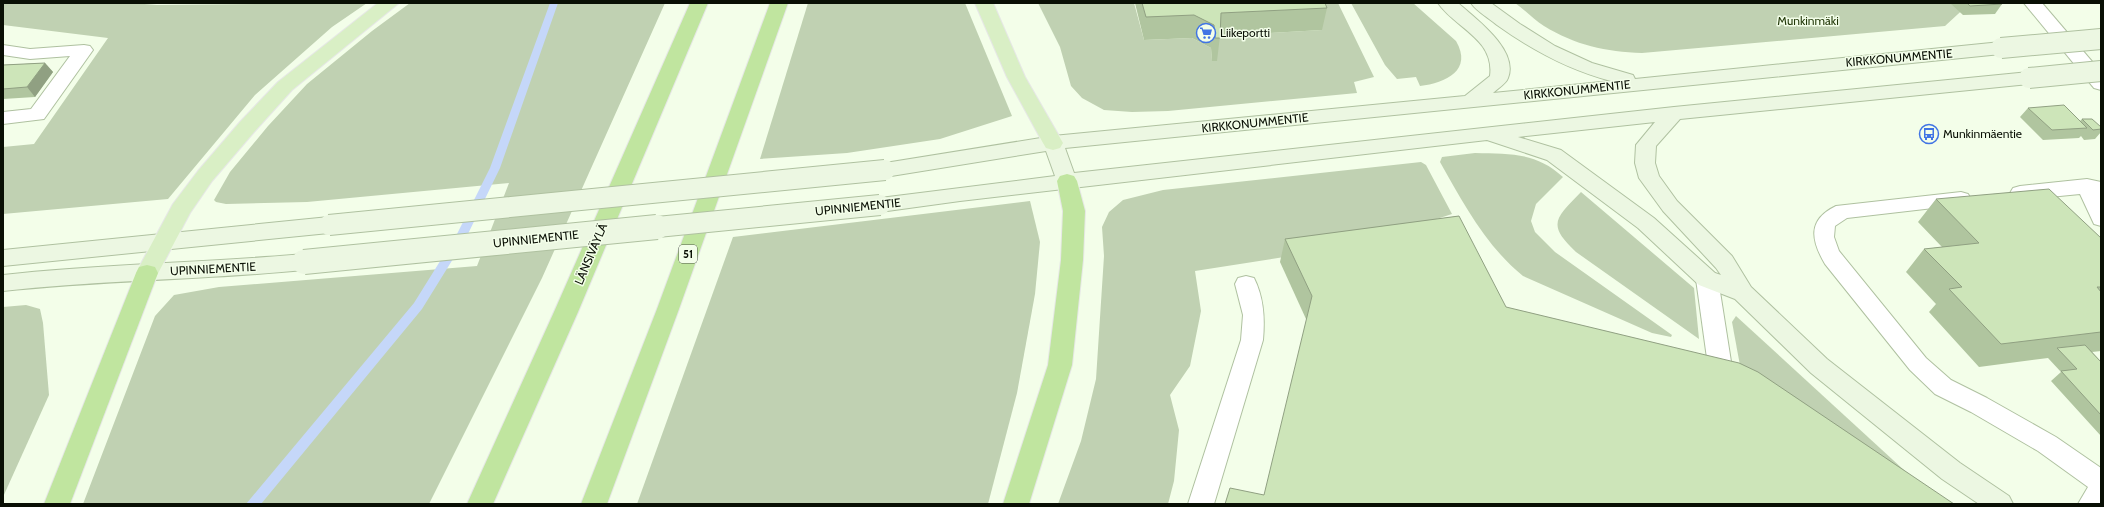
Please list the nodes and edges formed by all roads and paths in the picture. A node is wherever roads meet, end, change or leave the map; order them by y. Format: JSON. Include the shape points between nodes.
{"nodes":[{"id":1,"x":390,"y":3,"type":"edge"},
{"id":2,"x":699,"y":3,"type":"edge"},
{"id":3,"x":779,"y":3,"type":"edge"},
{"id":4,"x":984,"y":3,"type":"edge"},
{"id":5,"x":1447,"y":3,"type":"edge"},
{"id":6,"x":1480,"y":3,"type":"edge"},
{"id":7,"x":2033,"y":3,"type":"edge"},
{"id":8,"x":2101,"y":39,"type":"edge"},
{"id":9,"x":3,"y":50,"type":"edge"},
{"id":10,"x":30,"y":54,"type":"junction"},
{"id":11,"x":18,"y":70,"type":"edge"},
{"id":12,"x":2101,"y":71,"type":"edge"},
{"id":13,"x":1657,"y":82,"type":"junction"},
{"id":14,"x":2101,"y":84,"type":"edge"},
{"id":15,"x":1470,"y":101,"type":"junction"},
{"id":16,"x":1674,"y":113,"type":"junction"},
{"id":17,"x":3,"y":118,"type":"edge"},
{"id":18,"x":1484,"y":133,"type":"junction"},
{"id":19,"x":1053,"y":143,"type":"junction"},
{"id":20,"x":1067,"y":181,"type":"junction"},
{"id":21,"x":2094,"y":187,"type":"edge"},
{"id":22,"x":2101,"y":219,"type":"edge"},
{"id":23,"x":163,"y":241,"type":"junction"},
{"id":24,"x":3,"y":258,"type":"edge"},
{"id":25,"x":147,"y":273,"type":"junction"},
{"id":26,"x":1707,"y":279,"type":"junction"},
{"id":27,"x":3,"y":283,"type":"edge"},
{"id":28,"x":1246,"y":284,"type":"dead end"},
{"id":29,"x":1743,"y":293,"type":"junction"},
{"id":30,"x":1723,"y":396,"type":"edge"},
{"id":31,"x":2101,"y":482,"type":"edge"},
{"id":32,"x":2101,"y":487,"type":"edge"},
{"id":33,"x":57,"y":504,"type":"edge"},
{"id":34,"x":480,"y":504,"type":"edge"},
{"id":35,"x":594,"y":504,"type":"edge"},
{"id":36,"x":1016,"y":504,"type":"edge"},
{"id":37,"x":1201,"y":504,"type":"edge"},
{"id":38,"x":2000,"y":504,"type":"edge"},
{"id":39,"x":2091,"y":504,"type":"edge"}],
"edges":[{"from":1,"to":23,"type":"main road","via":[[285,86],[205,176],[181,209]]},
{"from":2,"to":34,"type":"highway","name":"LÄNSIVÄYLÄ"},
{"from":3,"to":35,"type":"highway","number":"51"},
{"from":4,"to":19,"type":"main road","via":[[1016,77]]},
{"from":5,"to":15,"type":"main road","via":[[1488,39],[1501,64],[1499,78]]},
{"from":6,"to":13,"type":"main road","via":[[1513,29],[1562,58],[1599,73],[1627,80]]},
{"from":7,"to":14,"type":"street"},
{"from":8,"to":13,"type":"main road","name":"KIRKKONUMMENTIE","bridge":true},
{"from":9,"to":10,"type":"lane"},
{"from":10,"to":11,"type":"lane"},
{"from":10,"to":17,"type":"lane","via":[[84,50],[37,115]]},
{"from":12,"to":16,"type":"main road","bridge":true},
{"from":13,"to":15,"type":"main road","name":"KIRKKONUMMENTIE"},
{"from":15,"to":19,"type":"main road","name":"KIRKKONUMMENTIE"},
{"from":16,"to":18,"type":"main road"},
{"from":16,"to":29,"type":"main road","via":[[1646,146],[1645,162],[1649,178],[1670,206],[1724,262]]},
{"from":18,"to":20,"type":"main road"},
{"from":18,"to":26,"type":"main road","via":[[1554,155],[1646,223]]},
{"from":19,"to":20,"type":"main road"},
{"from":19,"to":23,"type":"main road","bridge":true,"via":[[885,170]]},
{"from":20,"to":25,"type":"main road","name":"UPINNIEMENTIE","bridge":true,"via":[[880,206],[232,269]]},
{"from":20,"to":36,"type":"highway","via":[[1074,211],[1072,260],[1060,365]]},
{"from":21,"to":22,"type":"lane"},
{"from":21,"to":31,"type":"lane","via":[[1843,211],[1833,215],[1826,223],[1822,239],[1832,259],[1918,364],[1943,387],[2047,444]]},
{"from":23,"to":24,"type":"main road"},
{"from":23,"to":25,"type":"main road"},
{"from":25,"to":27,"type":"main road","name":"UPINNIEMENTIE","via":[[66,276]]},
{"from":25,"to":33,"type":"highway"},
{"from":26,"to":29,"type":"main road"},
{"from":26,"to":30,"type":"lane"},
{"from":28,"to":37,"type":"lane","via":[[1254,315],[1252,340]]},
{"from":29,"to":38,"type":"main road","via":[[1819,366],[1950,471]]},
{"from":32,"to":39,"type":"lane"}]}
